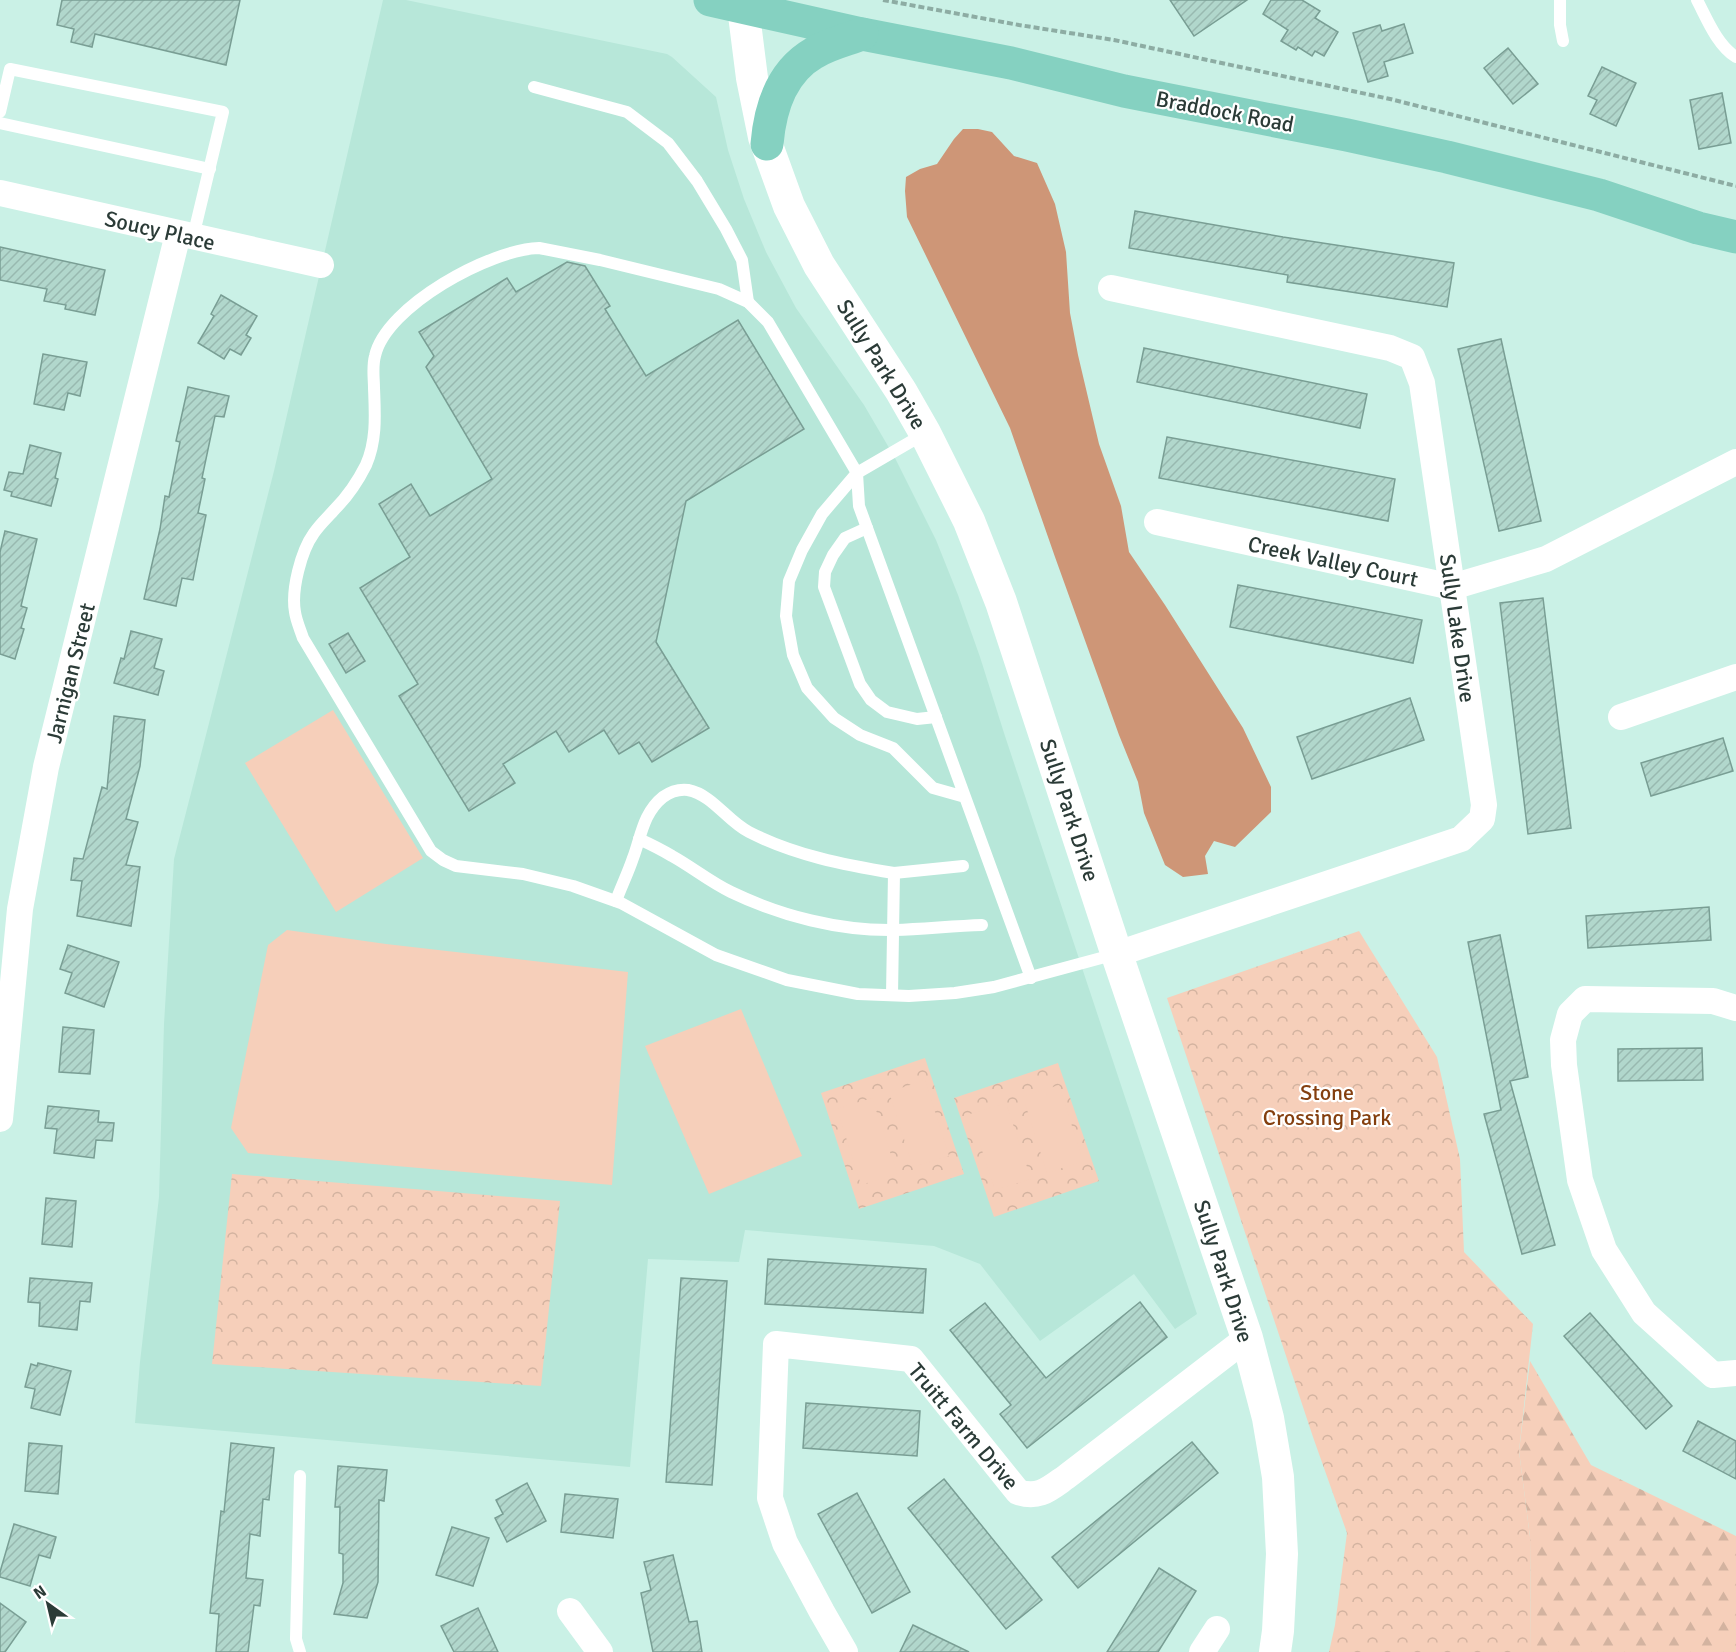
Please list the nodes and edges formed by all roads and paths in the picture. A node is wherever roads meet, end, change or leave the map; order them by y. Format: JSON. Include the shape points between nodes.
{"nodes":[{"id":1,"x":710,"y":0,"type":"edge"},
{"id":2,"x":883,"y":0,"type":"edge"},
{"id":3,"x":1560,"y":0,"type":"edge"},
{"id":4,"x":1697,"y":0,"type":"edge"},
{"id":5,"x":743,"y":7,"type":"junction"},
{"id":6,"x":862,"y":34,"type":"junction"},
{"id":7,"x":1563,"y":41,"type":"dead end"},
{"id":8,"x":1736,"y":57,"type":"edge"},
{"id":9,"x":534,"y":87,"type":"dead end"},
{"id":10,"x":0,"y":112,"type":"edge"},
{"id":11,"x":0,"y":123,"type":"edge"},
{"id":12,"x":766,"y":144,"type":"junction"},
{"id":13,"x":210,"y":169,"type":"junction"},
{"id":14,"x":1736,"y":186,"type":"edge"},
{"id":15,"x":0,"y":193,"type":"edge"},
{"id":16,"x":186,"y":235,"type":"junction"},
{"id":17,"x":1736,"y":237,"type":"edge"},
{"id":18,"x":321,"y":265,"type":"dead end"},
{"id":19,"x":1111,"y":288,"type":"dead end"},
{"id":20,"x":748,"y":302,"type":"junction"},
{"id":21,"x":925,"y":433,"type":"junction"},
{"id":22,"x":1736,"y":462,"type":"edge"},
{"id":23,"x":857,"y":473,"type":"junction"},
{"id":24,"x":1157,"y":522,"type":"dead end"},
{"id":25,"x":867,"y":528,"type":"junction"},
{"id":26,"x":1452,"y":587,"type":"junction"},
{"id":27,"x":1736,"y":677,"type":"edge"},
{"id":28,"x":936,"y":717,"type":"junction"},
{"id":29,"x":1621,"y":717,"type":"dead end"},
{"id":30,"x":965,"y":797,"type":"junction"},
{"id":31,"x":639,"y":839,"type":"junction"},
{"id":32,"x":963,"y":866,"type":"dead end"},
{"id":33,"x":894,"y":873,"type":"junction"},
{"id":34,"x":616,"y":901,"type":"junction"},
{"id":35,"x":982,"y":925,"type":"dead end"},
{"id":36,"x":893,"y":930,"type":"junction"},
{"id":37,"x":1117,"y":954,"type":"junction"},
{"id":38,"x":1030,"y":978,"type":"junction"},
{"id":39,"x":892,"y":995,"type":"junction"},
{"id":40,"x":1736,"y":1008,"type":"edge"},
{"id":41,"x":0,"y":1119,"type":"edge"},
{"id":42,"x":1246,"y":1338,"type":"junction"},
{"id":43,"x":1736,"y":1373,"type":"edge"},
{"id":44,"x":300,"y":1476,"type":"dead end"},
{"id":45,"x":570,"y":1611,"type":"dead end"},
{"id":46,"x":1217,"y":1629,"type":"dead end"},
{"id":47,"x":300,"y":1652,"type":"edge"},
{"id":48,"x":600,"y":1652,"type":"edge"},
{"id":49,"x":845,"y":1652,"type":"edge"},
{"id":50,"x":1202,"y":1652,"type":"edge"},
{"id":51,"x":1275,"y":1652,"type":"edge"}],
"edges":[{"from":1,"to":5,"type":"main road","name":"Braddock Road"},
{"from":2,"to":14,"type":"path","via":[[1114,40],[1390,99]]},
{"from":3,"to":7,"type":"lane"},
{"from":4,"to":8,"type":"lane","via":[[1719,39]]},
{"from":5,"to":6,"type":"main road","name":"Braddock Road"},
{"from":5,"to":12,"type":"street","name":"Sully Park Drive"},
{"from":6,"to":12,"type":"main road","via":[[814,52],[789,74],[772,109]]},
{"from":6,"to":17,"type":"main road","name":"Braddock Road","via":[[1447,156],[1599,195]]},
{"from":9,"to":20,"type":"lane","via":[[627,112],[668,143],[696,181],[742,260]]},
{"from":10,"to":13,"type":"lane","via":[[10,69],[224,112]]},
{"from":11,"to":13,"type":"lane"},
{"from":12,"to":21,"type":"street","name":"Sully Park Drive","via":[[789,206],[819,265]]},
{"from":13,"to":16,"type":"lane"},
{"from":15,"to":16,"type":"street","name":"Soucy Place"},
{"from":16,"to":18,"type":"street","name":"Soucy Place"},
{"from":16,"to":41,"type":"street","name":"Jarnigan Street","via":[[46,767],[20,909]]},
{"from":19,"to":26,"type":"street","name":"Sully Lake Drive","via":[[1390,348],[1412,357],[1422,383]]},
{"from":20,"to":23,"type":"lane","via":[[768,322]]},
{"from":20,"to":34,"type":"lane","via":[[719,289],[539,248],[507,254],[448,281],[408,309],[381,339],[373,368],[374,433],[367,462],[357,483],[314,533],[299,569],[294,599],[303,638],[431,851],[456,866],[548,879]]},
{"from":21,"to":23,"type":"lane"},
{"from":21,"to":37,"type":"street","name":"Sully Park Drive","via":[[969,521],[1001,602]]},
{"from":22,"to":26,"type":"street","name":"Creek Valley Court","via":[[1546,559]]},
{"from":23,"to":25,"type":"lane"},
{"from":23,"to":30,"type":"lane","via":[[822,514],[789,581],[786,616],[793,655],[807,688],[834,718],[860,735],[893,748],[933,788]]},
{"from":24,"to":26,"type":"street","name":"Creek Valley Court"},
{"from":25,"to":28,"type":"lane"},
{"from":25,"to":28,"type":"lane","via":[[845,538],[833,555],[825,572],[828,598],[860,684],[871,700],[887,712],[917,719]]},
{"from":26,"to":37,"type":"street","name":"Sully Lake Drive","via":[[1484,806],[1476,826],[1461,839]]},
{"from":27,"to":29,"type":"street"},
{"from":28,"to":30,"type":"lane"},
{"from":30,"to":38,"type":"lane"},
{"from":31,"to":33,"type":"lane","via":[[654,805],[675,790],[687,790],[710,801],[737,825],[777,844],[816,858]]},
{"from":31,"to":34,"type":"lane"},
{"from":31,"to":36,"type":"lane","via":[[759,905],[804,919]]},
{"from":32,"to":33,"type":"lane"},
{"from":33,"to":36,"type":"lane"},
{"from":34,"to":39,"type":"lane","via":[[716,955],[787,980],[858,994]]},
{"from":35,"to":36,"type":"lane"},
{"from":36,"to":39,"type":"lane"},
{"from":37,"to":38,"type":"lane"},
{"from":37,"to":42,"type":"street","name":"Sully Park Drive"},
{"from":38,"to":39,"type":"lane","via":[[955,993]]},
{"from":40,"to":43,"type":"street","via":[[1713,1001],[1585,999],[1570,1014],[1563,1040],[1580,1180],[1604,1250],[1644,1313],[1713,1375]]},
{"from":42,"to":49,"type":"street","name":"Truitt Farm Drive","via":[[1066,1478],[1029,1496],[1018,1492],[911,1359],[777,1344],[770,1498],[785,1543]]},
{"from":42,"to":51,"type":"street","name":"Sully Park Drive","via":[[1268,1418],[1278,1477],[1282,1554]]},
{"from":44,"to":47,"type":"lane","via":[[296,1639]]},
{"from":45,"to":48,"type":"street"},
{"from":46,"to":50,"type":"street"}]}
